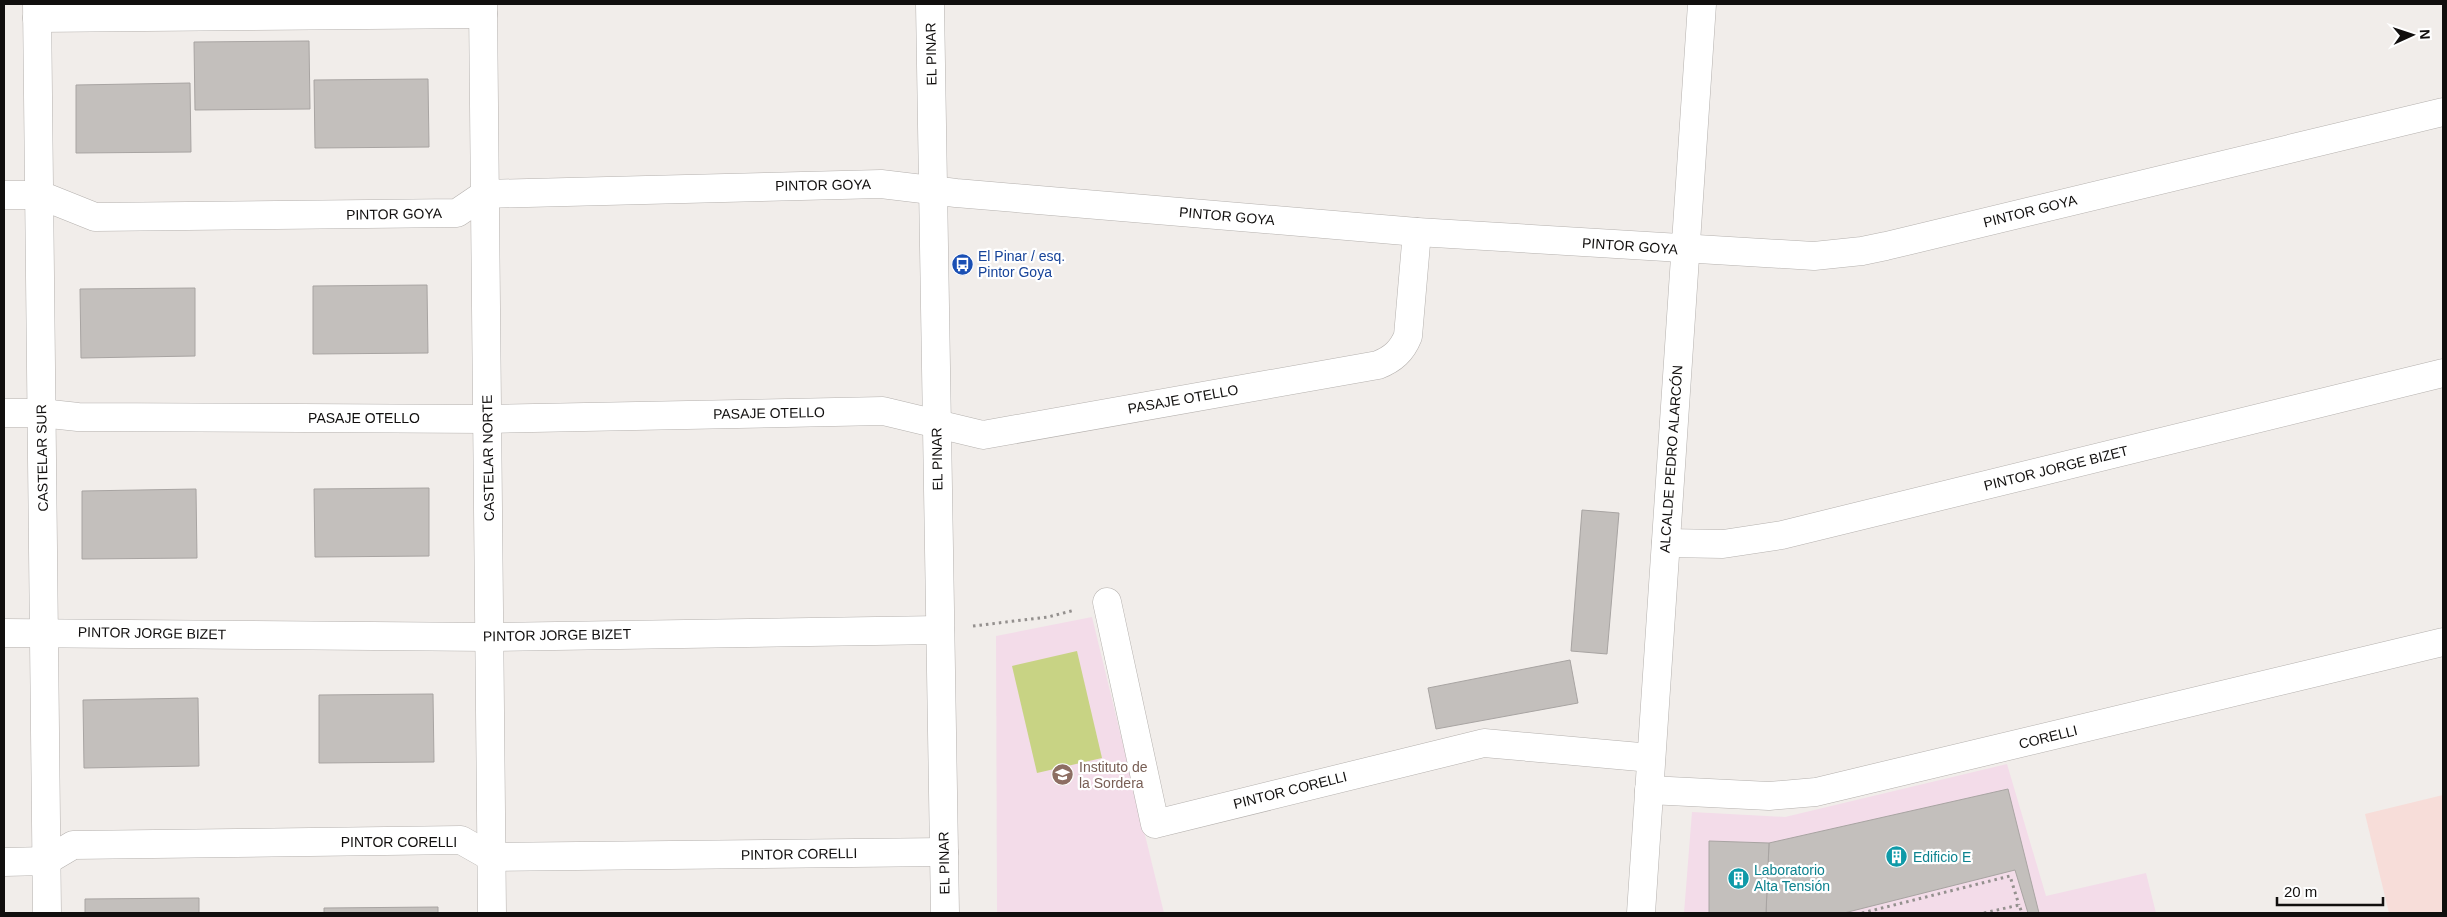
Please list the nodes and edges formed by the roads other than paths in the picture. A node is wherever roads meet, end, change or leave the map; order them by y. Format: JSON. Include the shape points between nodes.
{"nodes":[{"id":1,"x":930,"y":4,"type":"edge"},
{"id":2,"x":1702,"y":4,"type":"edge"},
{"id":3,"x":483,"y":9,"type":"edge"},
{"id":4,"x":37,"y":11,"type":"edge"},
{"id":5,"x":2443,"y":112,"type":"edge"},
{"id":6,"x":932,"y":190,"type":"junction"},
{"id":7,"x":485,"y":194,"type":"junction"},
{"id":8,"x":4,"y":195,"type":"edge"},
{"id":9,"x":40,"y":195,"type":"junction"},
{"id":10,"x":1417,"y":232,"type":"junction"},
{"id":11,"x":1685,"y":249,"type":"junction"},
{"id":12,"x":2443,"y":373,"type":"edge"},
{"id":13,"x":42,"y":413,"type":"junction"},
{"id":14,"x":4,"y":414,"type":"edge"},
{"id":15,"x":487,"y":419,"type":"junction"},
{"id":16,"x":936,"y":424,"type":"junction"},
{"id":17,"x":1666,"y":543,"type":"junction"},
{"id":18,"x":1107,"y":602,"type":"road end"},
{"id":19,"x":940,"y":630,"type":"junction"},
{"id":20,"x":4,"y":632,"type":"edge"},
{"id":21,"x":44,"y":632,"type":"junction"},
{"id":22,"x":489,"y":636,"type":"junction"},
{"id":23,"x":2443,"y":642,"type":"edge"},
{"id":24,"x":1651,"y":758,"type":"junction"},
{"id":25,"x":1649,"y":790,"type":"junction"},
{"id":26,"x":944,"y":852,"type":"junction"},
{"id":27,"x":491,"y":857,"type":"junction"},
{"id":28,"x":46,"y":861,"type":"junction"},
{"id":29,"x":4,"y":862,"type":"edge"},
{"id":30,"x":46,"y":913,"type":"edge"},
{"id":31,"x":492,"y":913,"type":"edge"},
{"id":32,"x":945,"y":913,"type":"edge"},
{"id":33,"x":1641,"y":913,"type":"edge"}],
"edges":[{"from":1,"to":6,"type":"street","name":"EL PINAR"},
{"from":2,"to":11,"type":"street","name":"ALCALDE PEDRO ALARCÓN"},
{"from":3,"to":4,"type":"street"},
{"from":3,"to":7,"type":"street","name":"CASTELAR NORTE"},
{"from":4,"to":9,"type":"street","name":"CASTELAR SUR"},
{"from":5,"to":11,"type":"street","name":"PINTOR GOYA","via":[[1862,252],[1814,256]]},
{"from":6,"to":7,"type":"street","name":"PINTOR GOYA","via":[[881,184]]},
{"from":6,"to":10,"type":"street","name":"PINTOR GOYA"},
{"from":6,"to":16,"type":"street","name":"EL PINAR"},
{"from":7,"to":9,"type":"street","name":"PINTOR GOYA","via":[[458,213],[95,217]]},
{"from":7,"to":15,"type":"street","name":"CASTELAR NORTE"},
{"from":8,"to":9,"type":"street","name":"PINTOR GOYA"},
{"from":9,"to":13,"type":"street","name":"CASTELAR SUR"},
{"from":10,"to":11,"type":"street","name":"PINTOR GOYA"},
{"from":10,"to":16,"type":"street","name":"PASAJE OTELLO","via":[[1408,336],[1389,360],[1378,365],[983,435]]},
{"from":11,"to":17,"type":"street","name":"ALCALDE PEDRO ALARCÓN"},
{"from":12,"to":17,"type":"street","name":"PINTOR JORGE BIZET","via":[[1782,534],[1723,544]]},
{"from":13,"to":14,"type":"street","name":"PASAJE OTELLO"},
{"from":13,"to":15,"type":"street","name":"PASAJE OTELLO","via":[[88,418]]},
{"from":13,"to":21,"type":"street","name":"CASTELAR SUR"},
{"from":15,"to":16,"type":"street","name":"PASAJE OTELLO","via":[[883,411]]},
{"from":15,"to":22,"type":"street","name":"CASTELAR NORTE"},
{"from":16,"to":19,"type":"street","name":"EL PINAR"},
{"from":17,"to":24,"type":"street","name":"ALCALDE PEDRO ALARCÓN"},
{"from":18,"to":24,"type":"street","name":"PINTOR CORELLI","via":[[1155,824],[1484,743]]},
{"from":19,"to":22,"type":"street","name":"PINTOR JORGE BIZET"},
{"from":19,"to":26,"type":"street","name":"EL PINAR"},
{"from":20,"to":21,"type":"street","name":"PINTOR JORGE BIZET"},
{"from":21,"to":22,"type":"street","name":"PINTOR JORGE BIZET"},
{"from":21,"to":28,"type":"street","name":"CASTELAR SUR"},
{"from":22,"to":27,"type":"street","name":"CASTELAR NORTE"},
{"from":23,"to":25,"type":"street","name":"CORELLI","via":[[1816,792],[1769,796]]},
{"from":24,"to":25,"type":"street","name":"ALCALDE PEDRO ALARCÓN"},
{"from":25,"to":33,"type":"street","name":"ALCALDE PEDRO ALARCÓN"},
{"from":26,"to":27,"type":"street","name":"PINTOR CORELLI"},
{"from":26,"to":32,"type":"street","name":"EL PINAR"},
{"from":27,"to":28,"type":"street","name":"PINTOR CORELLI","via":[[461,840],[73,845]]},
{"from":27,"to":31,"type":"street","name":"CASTELAR NORTE"},
{"from":28,"to":29,"type":"street","name":"PINTOR CORELLI"},
{"from":28,"to":30,"type":"street","name":"CASTELAR SUR"}]}
